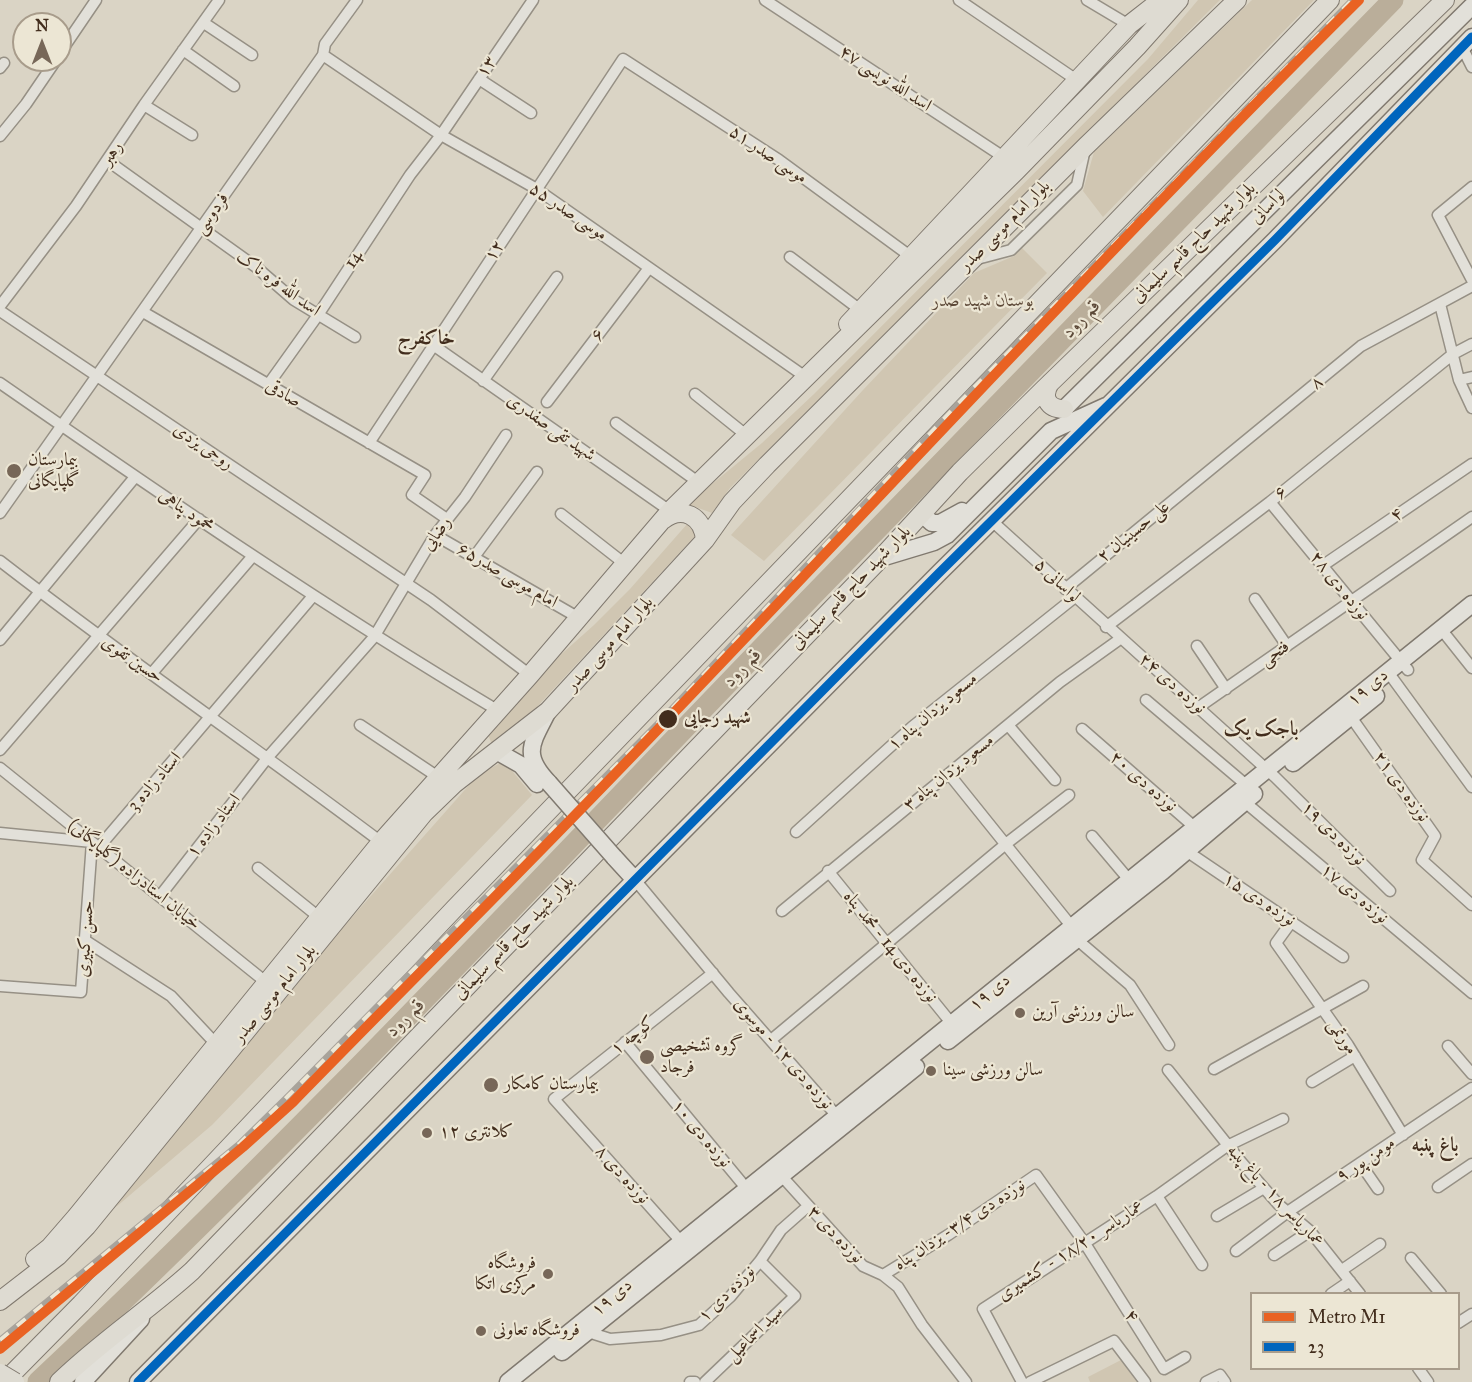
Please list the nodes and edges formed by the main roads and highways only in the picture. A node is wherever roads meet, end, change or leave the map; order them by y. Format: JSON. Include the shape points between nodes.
{"nodes":[{"id":1,"x":1161,"y":0,"type":"edge"},
{"id":2,"x":1179,"y":0,"type":"edge"},
{"id":3,"x":1237,"y":0,"type":"edge"},
{"id":4,"x":1330,"y":0,"type":"edge"},
{"id":5,"x":1445,"y":0,"type":"edge"},
{"id":6,"x":1472,"y":6,"type":"edge"},
{"id":7,"x":1467,"y":42,"type":"edge"},
{"id":8,"x":1253,"y":221,"type":"junction"},
{"id":9,"x":1275,"y":240,"type":"junction"},
{"id":10,"x":807,"y":378,"type":"junction"},
{"id":11,"x":1050,"y":383,"type":"junction"},
{"id":12,"x":1114,"y":403,"type":"junction"},
{"id":13,"x":1064,"y":409,"type":"joint"},
{"id":14,"x":977,"y":502,"type":"junction"},
{"id":15,"x":922,"y":514,"type":"junction"},
{"id":16,"x":666,"y":516,"type":"junction"},
{"id":17,"x":705,"y":540,"type":"junction"},
{"id":18,"x":881,"y":558,"type":"junction"},
{"id":19,"x":1472,"y":604,"type":"edge"},
{"id":20,"x":1472,"y":618,"type":"edge"},
{"id":21,"x":1445,"y":633,"type":"junction"},
{"id":22,"x":1398,"y":671,"type":"junction"},
{"id":23,"x":548,"y":711,"type":"junction"},
{"id":24,"x":477,"y":731,"type":"junction"},
{"id":25,"x":497,"y":753,"type":"junction"},
{"id":26,"x":1271,"y":773,"type":"junction"},
{"id":27,"x":546,"y":787,"type":"junction"},
{"id":28,"x":1180,"y":847,"type":"junction"},
{"id":29,"x":636,"y":881,"type":"junction"},
{"id":30,"x":1072,"y":932,"type":"junction"},
{"id":31,"x":841,"y":1121,"type":"junction"},
{"id":32,"x":0,"y":1286,"type":"edge"},
{"id":33,"x":0,"y":1301,"type":"edge"},
{"id":34,"x":152,"y":1306,"type":"junction"},
{"id":35,"x":583,"y":1329,"type":"junction"},
{"id":36,"x":0,"y":1373,"type":"edge"},
{"id":37,"x":4,"y":1382,"type":"edge"},
{"id":38,"x":15,"y":1382,"type":"edge"},
{"id":39,"x":58,"y":1382,"type":"edge"},
{"id":40,"x":82,"y":1382,"type":"edge"},
{"id":41,"x":138,"y":1382,"type":"edge"},
{"id":42,"x":508,"y":1382,"type":"edge"},
{"id":43,"x":525,"y":1382,"type":"edge"}],
"edges":[{"from":1,"to":10,"type":"main road","via":[[1129,24],[859,309]]},
{"from":2,"to":10,"type":"main road","name":"بلوار امام موسی صدر","via":[[1016,171]]},
{"from":3,"to":17,"type":"main road","name":"بلوار امام موسی صدر","via":[[738,494]]},
{"from":4,"to":37,"type":"main road"},
{"from":5,"to":11,"type":"main road","name":"بلوار شهید حاج قاسم سلیمانی"},
{"from":6,"to":8,"type":"main road","name":"لواسانی"},
{"from":7,"to":9,"type":"main road","name":"لواسانی"},
{"from":8,"to":9,"type":"main road"},
{"from":8,"to":13,"type":"main road","name":"لواسانی"},
{"from":9,"to":12,"type":"main road","name":"لواسانی"},
{"from":10,"to":16,"type":"main road","name":"بلوار امام موسی صدر"},
{"from":11,"to":13,"type":"main road","via":[[1045,391],[1047,401],[1056,409]]},
{"from":11,"to":15,"type":"main road","name":"بلوار شهید حاج قاسم سلیمانی"},
{"from":12,"to":14,"type":"main road","via":[[1051,430]]},
{"from":12,"to":29,"type":"main road","name":"لواسانی","via":[[939,573]]},
{"from":14,"to":15,"type":"main road","via":[[940,523],[932,523]]},
{"from":14,"to":18,"type":"main road","via":[[947,535]]},
{"from":15,"to":18,"type":"main road","name":"بلوار شهید حاج قاسم سلیمانی"},
{"from":16,"to":17,"type":"main road","via":[[690,514],[699,520]]},
{"from":16,"to":24,"type":"main road","name":"بلوار امام موسی صدر"},
{"from":17,"to":23,"type":"main road","name":"بلوار امام موسی صدر"},
{"from":18,"to":34,"type":"main road","name":"بلوار شهید حاج قاسم سلیمانی","via":[[225,1237]]},
{"from":19,"to":21,"type":"main road","name":"۱۹ دی"},
{"from":20,"to":21,"type":"main road","name":"۱۹ دی"},
{"from":21,"to":22,"type":"main road","name":"۱۹ دی"},
{"from":22,"to":26,"type":"main road","name":"۱۹ دی"},
{"from":22,"to":26,"type":"main road","name":"۱۹ دی","via":[[1351,717]]},
{"from":23,"to":25,"type":"main road","name":"بلوار امام موسی صدر"},
{"from":23,"to":27,"type":"main road","via":[[530,753]]},
{"from":24,"to":25,"type":"main road","via":[[481,746]]},
{"from":24,"to":32,"type":"main road","name":"بلوار امام موسی صدر","via":[[381,842],[50,1247]]},
{"from":25,"to":27,"type":"main road","via":[[521,765]]},
{"from":25,"to":33,"type":"main road","name":"بلوار امام موسی صدر","via":[[454,784],[424,813],[87,1226],[58,1256]]},
{"from":26,"to":28,"type":"main road","name":"۱۹ دی"},
{"from":27,"to":29,"type":"main road","bridge":true},
{"from":28,"to":30,"type":"main road","name":"۱۹ دی","via":[[1130,881]]},
{"from":28,"to":30,"type":"main road","name":"۱۹ دی","via":[[1163,872]]},
{"from":29,"to":41,"type":"main road","name":"لواسانی"},
{"from":30,"to":31,"type":"main road","name":"۱۹ دی"},
{"from":30,"to":31,"type":"main road","name":"۱۹ دی","via":[[952,1024]]},
{"from":31,"to":35,"type":"main road","name":"۱۹ دی"},
{"from":34,"to":39,"type":"main road","name":"بلوار شهید حاج قاسم سلیمانی"},
{"from":34,"to":40,"type":"main road"},
{"from":35,"to":42,"type":"main road","name":"۱۹ دی"},
{"from":35,"to":43,"type":"main road","name":"۱۹ دی"},
{"from":36,"to":38,"type":"main road","bridge":true}]}
